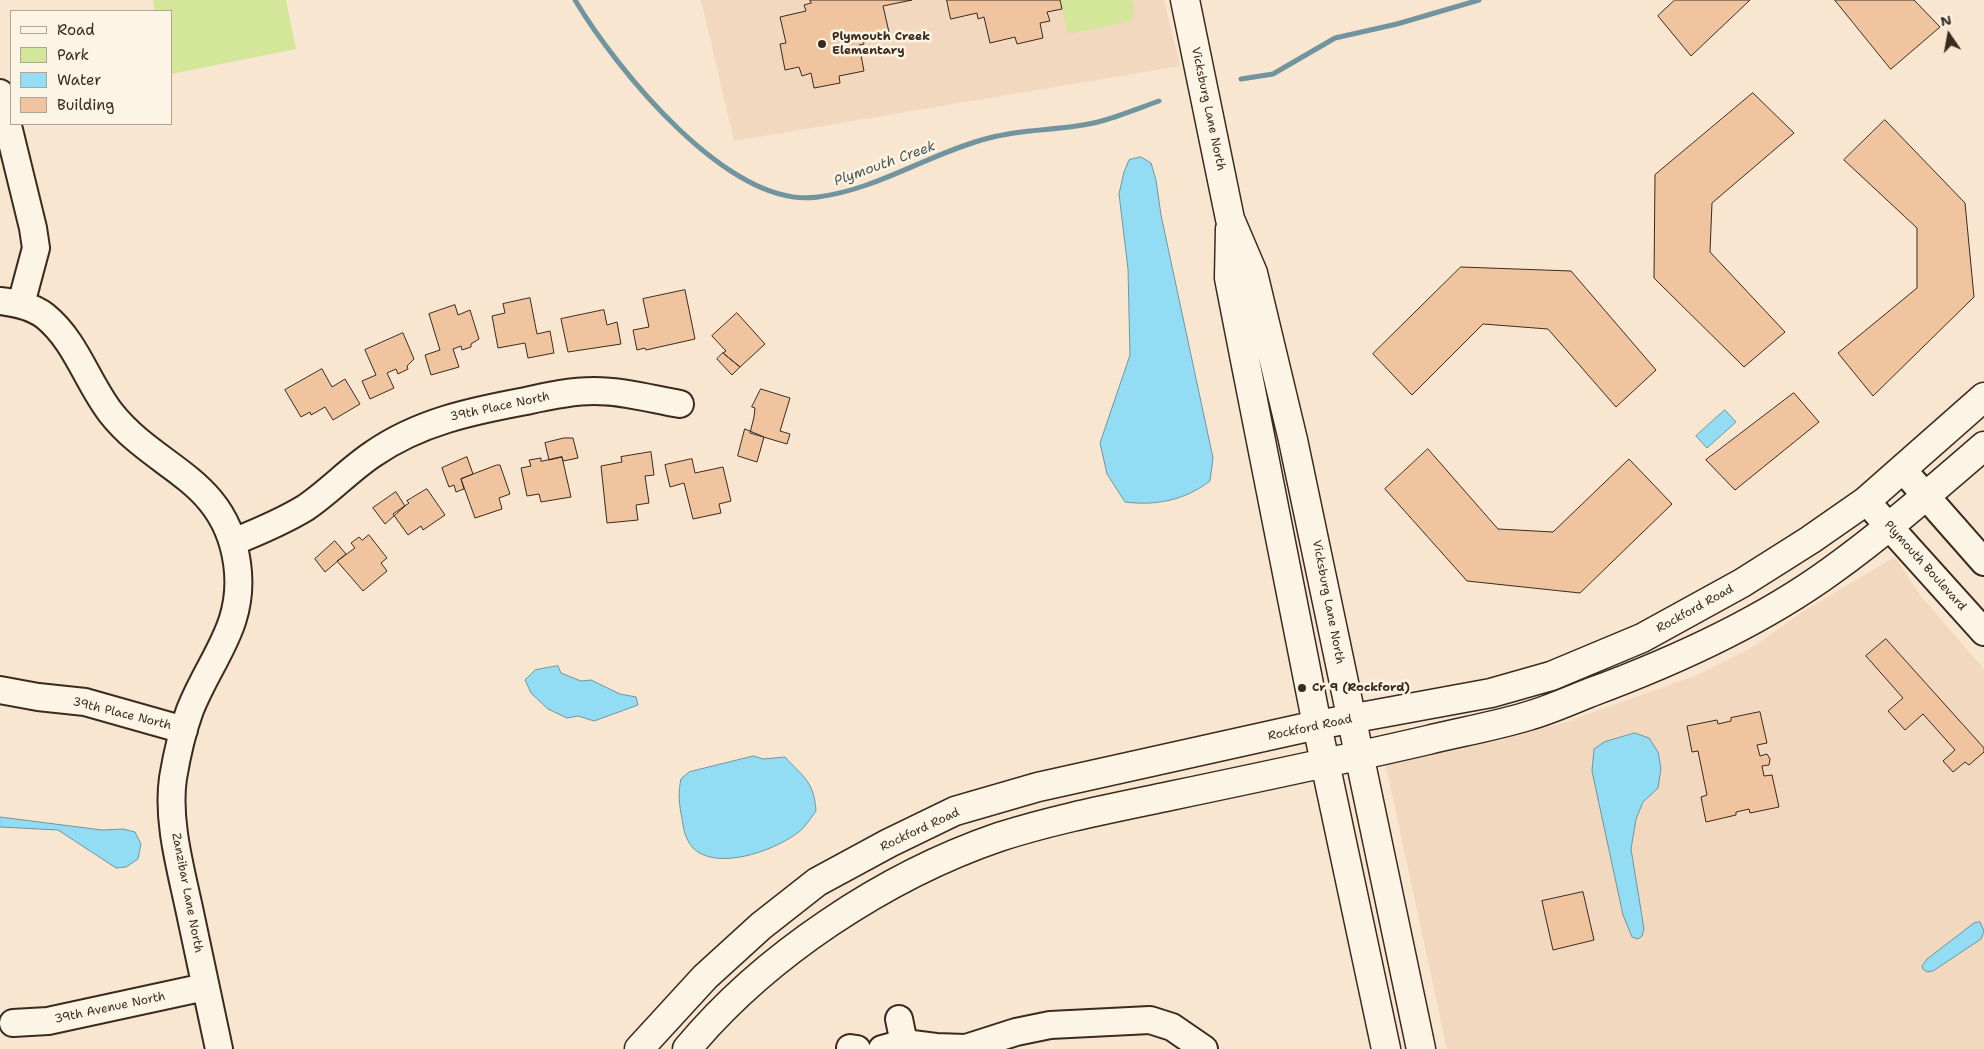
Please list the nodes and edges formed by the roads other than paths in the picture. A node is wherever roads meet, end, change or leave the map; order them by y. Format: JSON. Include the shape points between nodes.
{"nodes":[{"id":1,"x":1185,"y":0,"type":"edge"},
{"id":2,"x":0,"y":93,"type":"edge"},
{"id":3,"x":1230,"y":219,"type":"junction"},
{"id":4,"x":10,"y":303,"type":"edge"},
{"id":5,"x":1984,"y":397,"type":"edge"},
{"id":6,"x":680,"y":404,"type":"dead end"},
{"id":7,"x":1984,"y":446,"type":"edge"},
{"id":8,"x":1903,"y":470,"type":"junction"},
{"id":9,"x":1925,"y":496,"type":"junction"},
{"id":10,"x":1866,"y":501,"type":"junction"},
{"id":11,"x":1890,"y":526,"type":"junction"},
{"id":12,"x":233,"y":542,"type":"junction"},
{"id":13,"x":1984,"y":562,"type":"edge"},
{"id":14,"x":1984,"y":632,"type":"edge"},
{"id":15,"x":0,"y":690,"type":"edge"},
{"id":16,"x":1352,"y":719,"type":"junction"},
{"id":17,"x":1317,"y":725,"type":"junction"},
{"id":18,"x":184,"y":730,"type":"junction"},
{"id":19,"x":1360,"y":755,"type":"junction"},
{"id":20,"x":1326,"y":762,"type":"junction"},
{"id":21,"x":205,"y":987,"type":"junction"},
{"id":22,"x":13,"y":1022,"type":"dead end"},
{"id":23,"x":895,"y":1037,"type":"edge"},
{"id":24,"x":219,"y":1049,"type":"edge"},
{"id":25,"x":639,"y":1049,"type":"edge"},
{"id":26,"x":688,"y":1049,"type":"edge"},
{"id":27,"x":1204,"y":1049,"type":"edge"},
{"id":28,"x":1386,"y":1049,"type":"edge"},
{"id":29,"x":1421,"y":1049,"type":"edge"}],
"edges":[{"from":1,"to":3,"type":"main road","name":"Vicksburg Lane North"},
{"from":2,"to":4,"type":"street","name":"Zanzibar Lane North","via":[[36,248]]},
{"from":3,"to":16,"type":"main road","name":"Vicksburg Lane North","via":[[1253,273],[1307,501]]},
{"from":3,"to":17,"type":"main road","name":"Vicksburg Lane North","via":[[1229,278]]},
{"from":4,"to":12,"type":"street","name":"Zanzibar Lane North","via":[[43,315],[62,332],[112,414],[139,442],[195,483],[216,506]]},
{"from":5,"to":8,"type":"main road","name":"Rockford Road"},
{"from":6,"to":12,"type":"street","name":"39th Place North","via":[[633,393],[593,391],[500,406],[439,421],[404,435],[373,454],[305,508]]},
{"from":7,"to":9,"type":"main road"},
{"from":8,"to":9,"type":"street"},
{"from":8,"to":10,"type":"main road","name":"Rockford Road"},
{"from":9,"to":11,"type":"main road"},
{"from":9,"to":13,"type":"street"},
{"from":10,"to":11,"type":"street","name":"Plymouth Boulevard"},
{"from":10,"to":16,"type":"main road","name":"Rockford Road","via":[[1742,583],[1633,641],[1551,676],[1499,690]]},
{"from":11,"to":14,"type":"street","name":"Plymouth Boulevard"},
{"from":11,"to":19,"type":"main road","via":[[1828,573],[1762,614],[1645,672],[1528,716]]},
{"from":12,"to":18,"type":"street","name":"Zanzibar Lane North","via":[[239,593],[233,624],[190,709]]},
{"from":15,"to":18,"type":"street","name":"39th Place North","via":[[84,702]]},
{"from":16,"to":17,"type":"main road","name":"Rockford Road"},
{"from":16,"to":19,"type":"main road","name":"Vicksburg Lane North"},
{"from":17,"to":20,"type":"main road","name":"Vicksburg Lane North"},
{"from":17,"to":25,"type":"main road","name":"Rockford Road","via":[[1038,787],[955,811],[817,882],[761,926],[705,977]]},
{"from":18,"to":21,"type":"street","name":"Zanzibar Lane North","via":[[173,781],[173,819]]},
{"from":19,"to":20,"type":"main road"},
{"from":19,"to":29,"type":"main road","name":"Vicksburg Lane North"},
{"from":20,"to":26,"type":"main road","via":[[1095,812],[998,838],[922,870],[856,906],[794,948],[753,982]]},
{"from":20,"to":28,"type":"main road","name":"Vicksburg Lane North"},
{"from":21,"to":22,"type":"street","name":"39th Avenue North","via":[[48,1021]]},
{"from":21,"to":24,"type":"street","name":"Zanzibar Lane North"},
{"from":23,"to":27,"type":"street","via":[[936,1047],[966,1048],[1050,1025],[1150,1020],[1172,1027]]}]}
